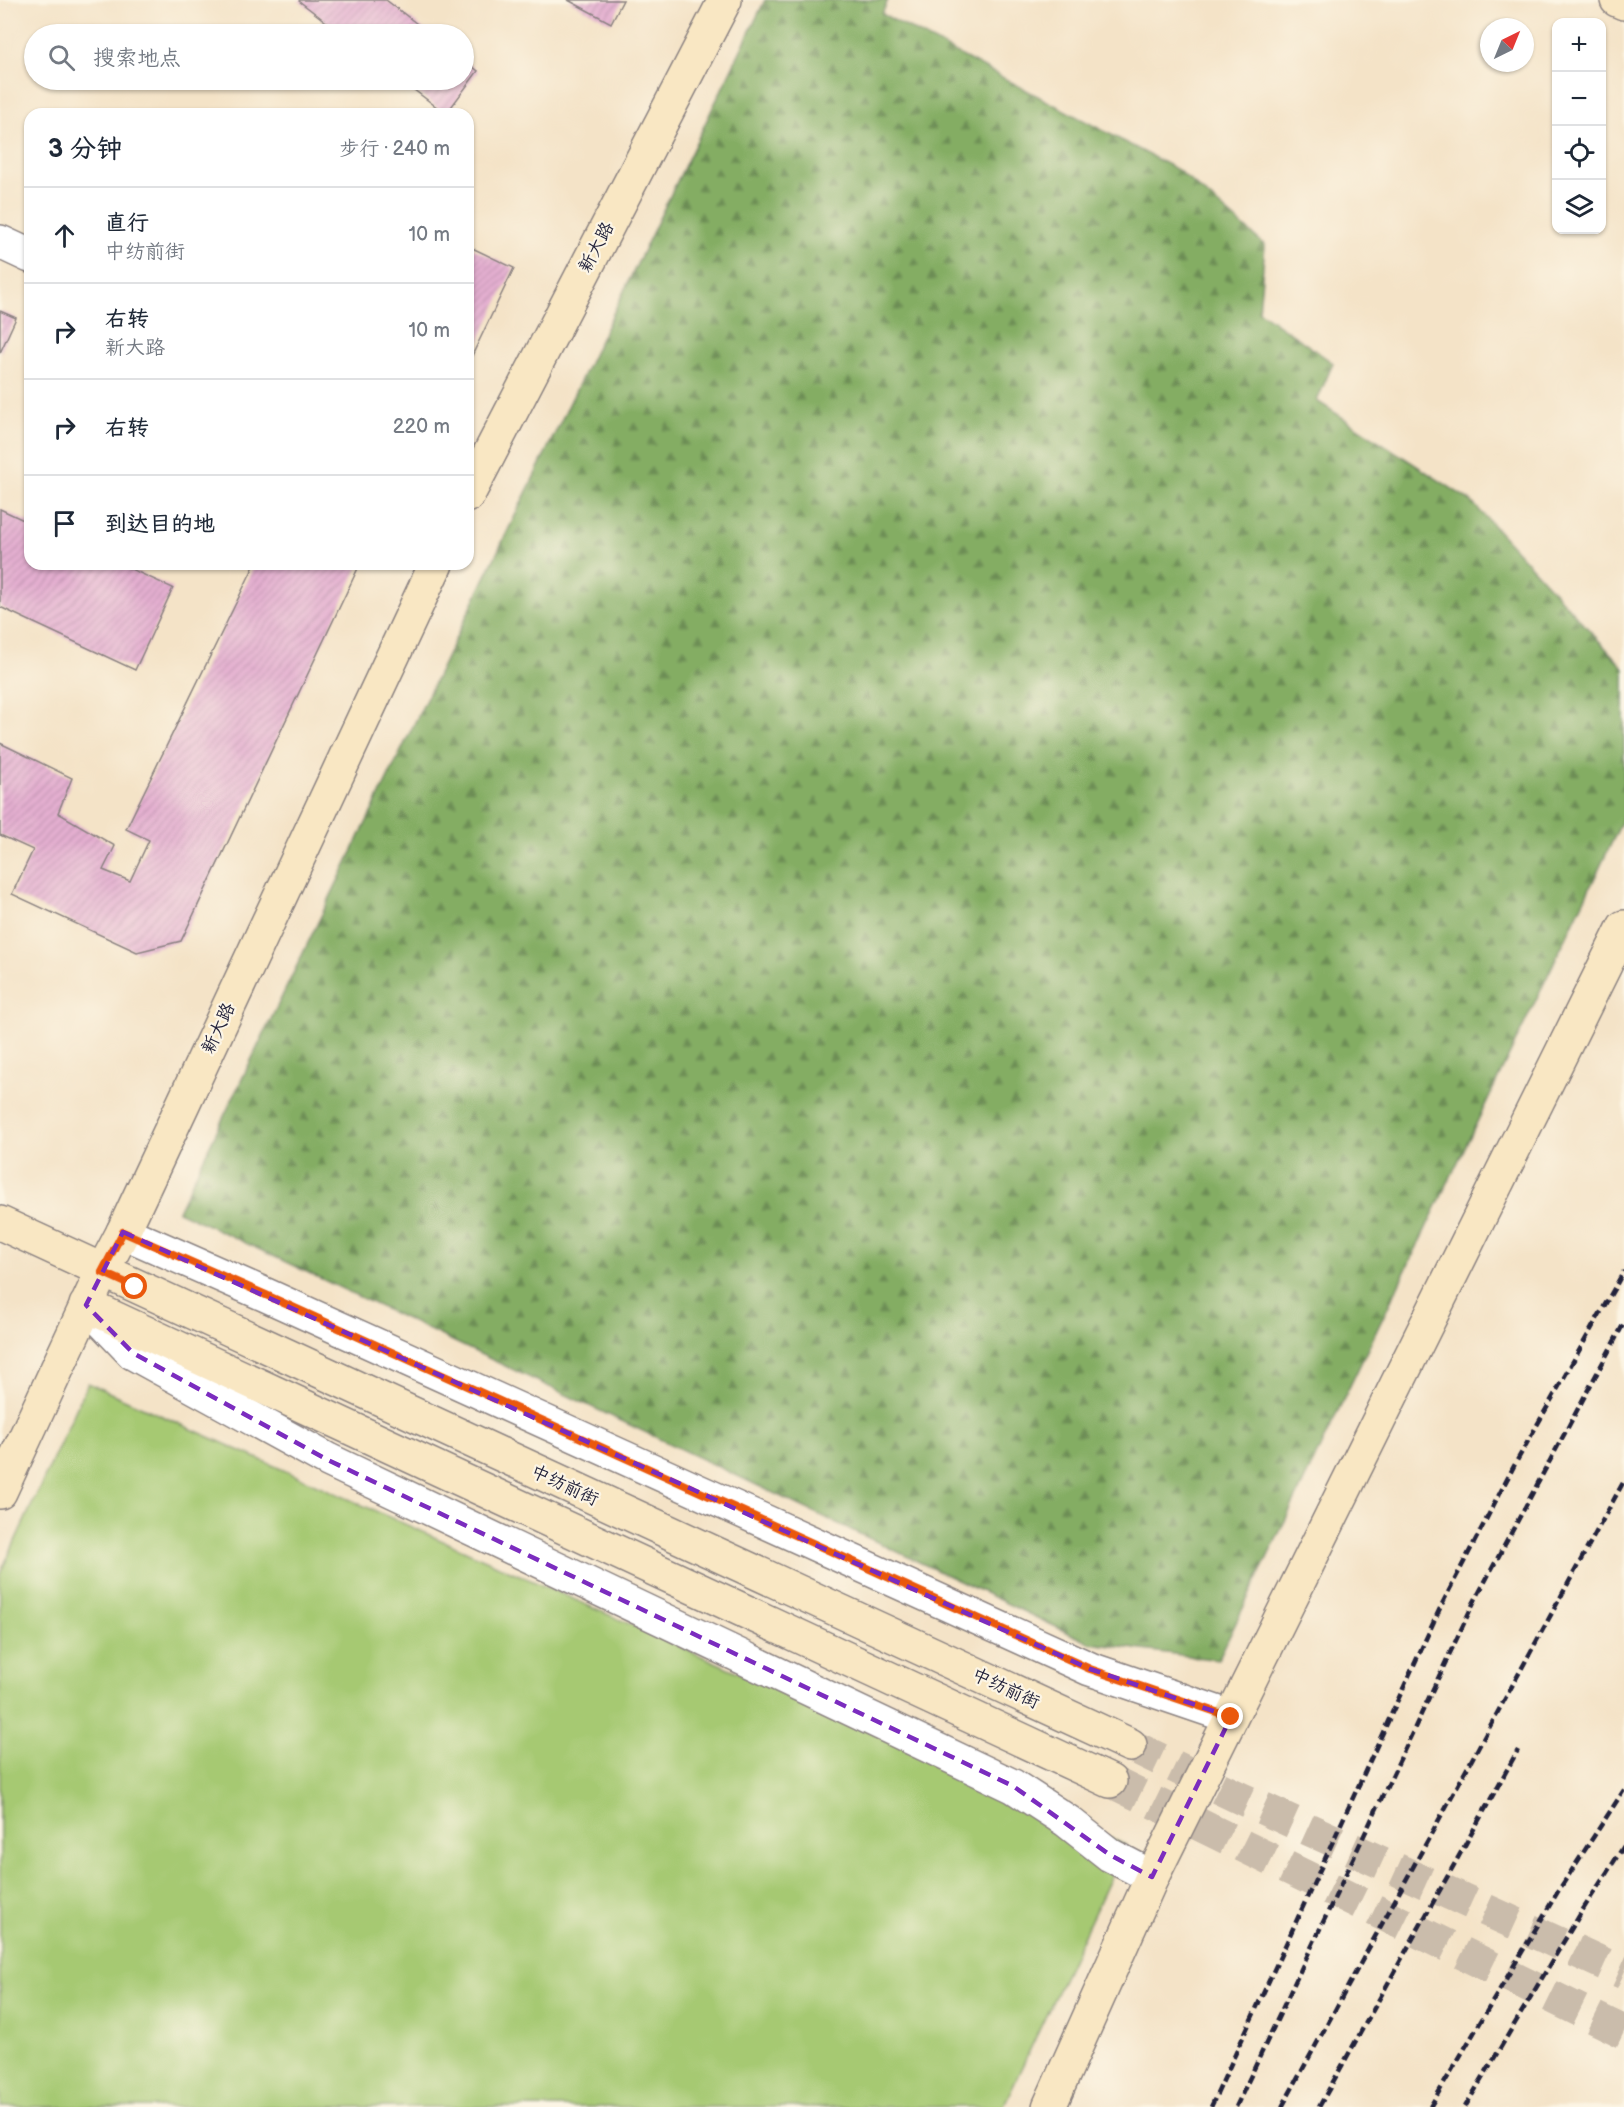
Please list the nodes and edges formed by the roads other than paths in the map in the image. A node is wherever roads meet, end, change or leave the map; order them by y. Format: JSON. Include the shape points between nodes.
{"nodes":[{"id":1,"x":725,"y":0,"type":"edge"},
{"id":2,"x":1617,"y":0,"type":"edge"},
{"id":3,"x":1624,"y":3,"type":"edge"},
{"id":4,"x":0,"y":242,"type":"edge"},
{"id":5,"x":24,"y":253,"type":"edge"},
{"id":6,"x":475,"y":461,"type":"edge"},
{"id":7,"x":433,"y":570,"type":"edge"},
{"id":8,"x":1624,"y":927,"type":"edge"},
{"id":9,"x":0,"y":1223,"type":"edge"},
{"id":10,"x":123,"y":1232,"type":"junction"},
{"id":11,"x":102,"y":1272,"type":"junction"},
{"id":12,"x":86,"y":1305,"type":"junction"},
{"id":13,"x":0,"y":1492,"type":"edge"},
{"id":14,"x":1231,"y":1717,"type":"junction"},
{"id":15,"x":1130,"y":1745,"type":"tunnel mouth"},
{"id":16,"x":1110,"y":1781,"type":"tunnel mouth"},
{"id":17,"x":1152,"y":1877,"type":"junction"},
{"id":18,"x":1049,"y":2107,"type":"edge"}],
"edges":[{"from":1,"to":6,"type":"street","name":"新大路"},
{"from":2,"to":3,"type":"street"},
{"from":4,"to":5,"type":"street"},
{"from":7,"to":10,"type":"street","name":"新大路"},
{"from":8,"to":14,"type":"street"},
{"from":9,"to":11,"type":"street","name":"中纺前街"},
{"from":10,"to":11,"type":"street","name":"新大路"},
{"from":10,"to":14,"type":"street","via":[[1090,1669]]},
{"from":11,"to":12,"type":"street","name":"新大路"},
{"from":11,"to":15,"type":"street","name":"中纺前街"},
{"from":12,"to":13,"type":"street","name":"新大路"},
{"from":12,"to":16,"type":"street"},
{"from":12,"to":17,"type":"street","via":[[133,1353],[328,1460],[1013,1786],[1110,1855]]},
{"from":14,"to":17,"type":"street"},
{"from":17,"to":18,"type":"street"}]}
